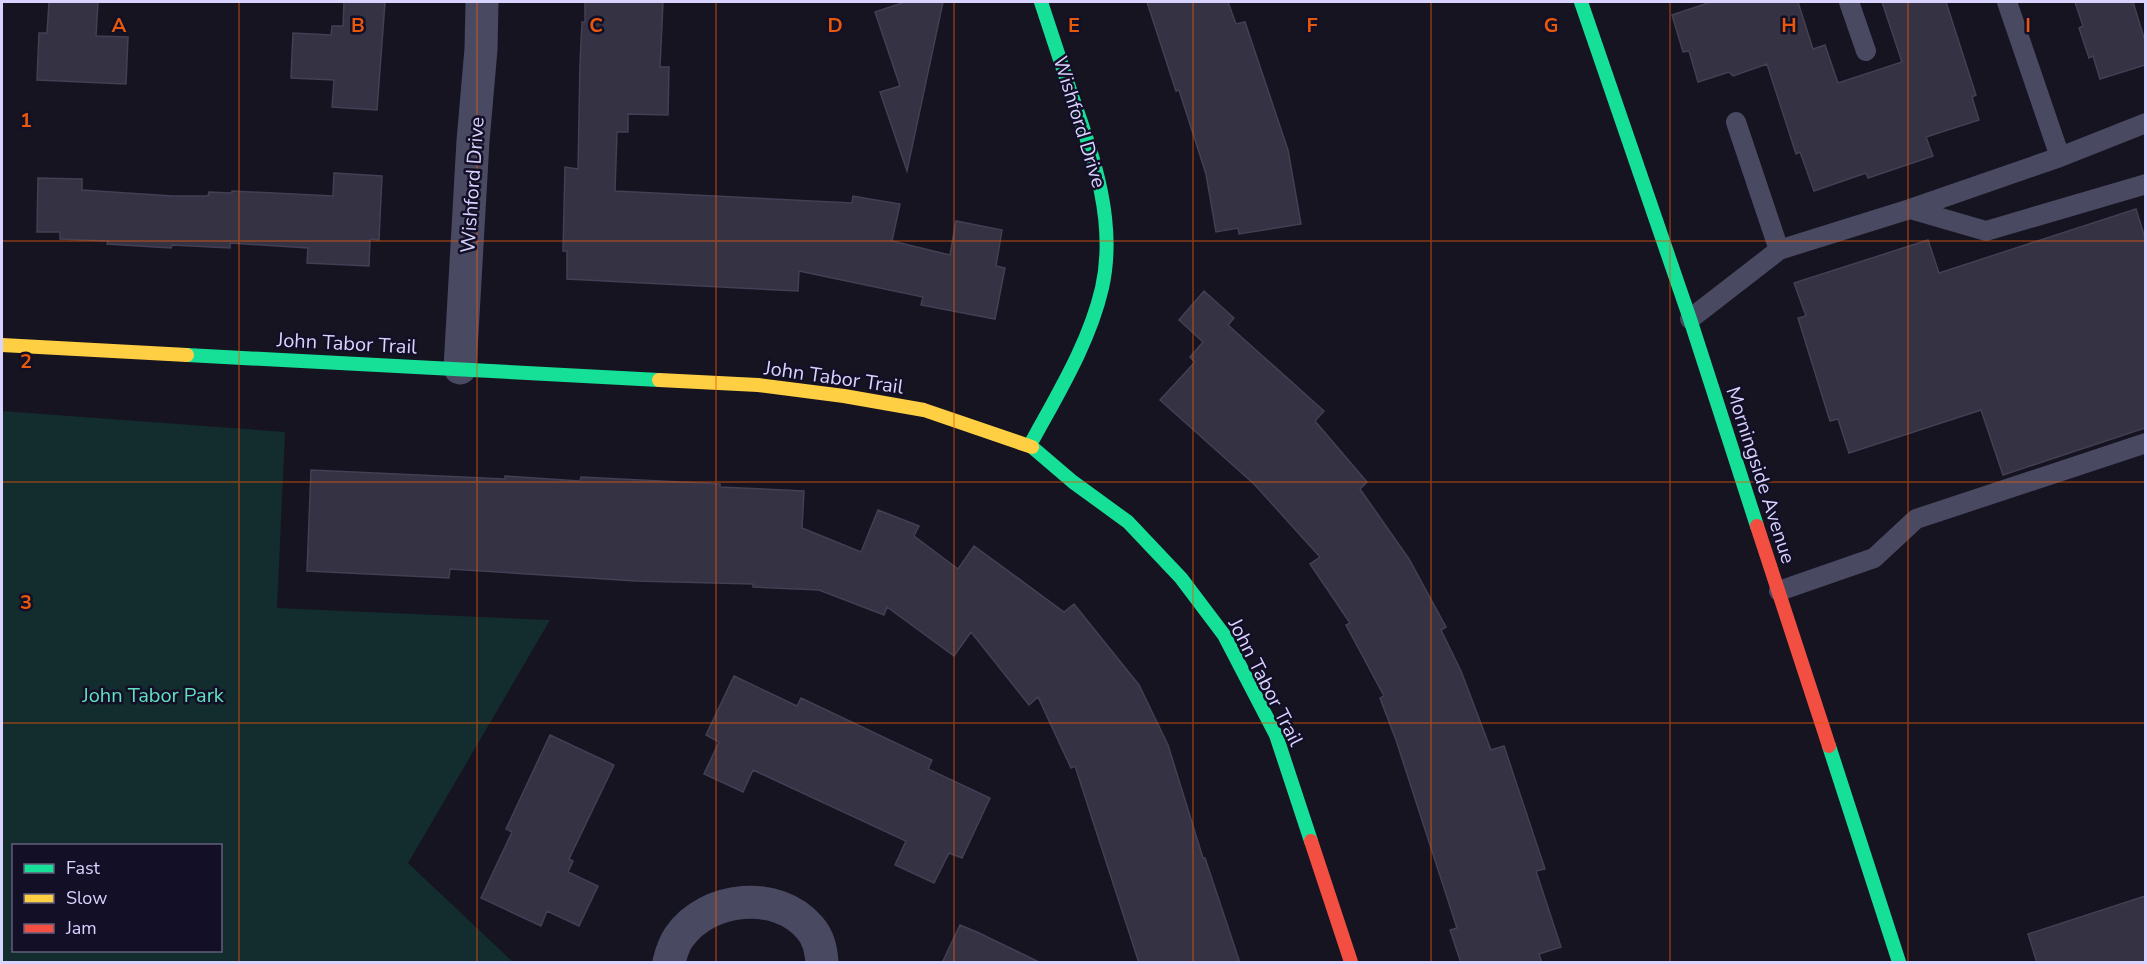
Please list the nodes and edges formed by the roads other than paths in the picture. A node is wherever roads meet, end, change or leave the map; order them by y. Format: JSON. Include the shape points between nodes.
{"nodes":[{"id":1,"x":482,"y":2,"type":"edge"},
{"id":2,"x":1041,"y":2,"type":"edge"},
{"id":3,"x":1581,"y":2,"type":"edge"},
{"id":4,"x":1849,"y":2,"type":"edge"},
{"id":5,"x":2007,"y":2,"type":"edge"},
{"id":6,"x":1866,"y":51,"type":"dead end"},
{"id":7,"x":1736,"y":122,"type":"dead end"},
{"id":8,"x":2145,"y":123,"type":"edge"},
{"id":9,"x":2060,"y":157,"type":"junction"},
{"id":10,"x":2145,"y":184,"type":"edge"},
{"id":11,"x":1910,"y":209,"type":"junction"},
{"id":12,"x":1779,"y":250,"type":"junction"},
{"id":13,"x":1690,"y":319,"type":"junction"},
{"id":14,"x":2,"y":345,"type":"edge"},
{"id":15,"x":460,"y":368,"type":"junction"},
{"id":16,"x":2145,"y":443,"type":"edge"},
{"id":17,"x":1030,"y":445,"type":"junction"},
{"id":18,"x":1779,"y":591,"type":"junction"},
{"id":19,"x":669,"y":963,"type":"edge"},
{"id":20,"x":822,"y":963,"type":"edge"},
{"id":21,"x":1352,"y":963,"type":"edge"},
{"id":22,"x":1899,"y":963,"type":"edge"}],
"edges":[{"from":1,"to":15,"type":"street","name":"Wishford Drive"},
{"from":2,"to":17,"type":"street","name":"Wishford Drive","via":[[1102,188],[1106,252],[1103,286],[1092,321]]},
{"from":3,"to":13,"type":"street","name":"Morningside Avenue"},
{"from":4,"to":6,"type":"lane"},
{"from":5,"to":9,"type":"lane"},
{"from":7,"to":12,"type":"lane"},
{"from":8,"to":9,"type":"lane"},
{"from":9,"to":11,"type":"lane"},
{"from":10,"to":11,"type":"lane","via":[[1986,231]]},
{"from":11,"to":12,"type":"lane"},
{"from":12,"to":13,"type":"lane"},
{"from":13,"to":18,"type":"street","name":"Morningside Avenue"},
{"from":14,"to":15,"type":"street","name":"John Tabor Trail"},
{"from":15,"to":17,"type":"street","name":"John Tabor Trail","via":[[758,385],[833,394],[924,410]]},
{"from":16,"to":18,"type":"lane","via":[[1916,519],[1874,558]]},
{"from":17,"to":21,"type":"street","name":"John Tabor Trail","via":[[1128,522],[1181,578],[1224,635],[1276,735]]},
{"from":18,"to":22,"type":"street","name":"Morningside Avenue"},
{"from":19,"to":20,"type":"street","via":[[679,937],[704,913],[727,904],[749,902],[794,914],[811,928],[820,945]]}]}
